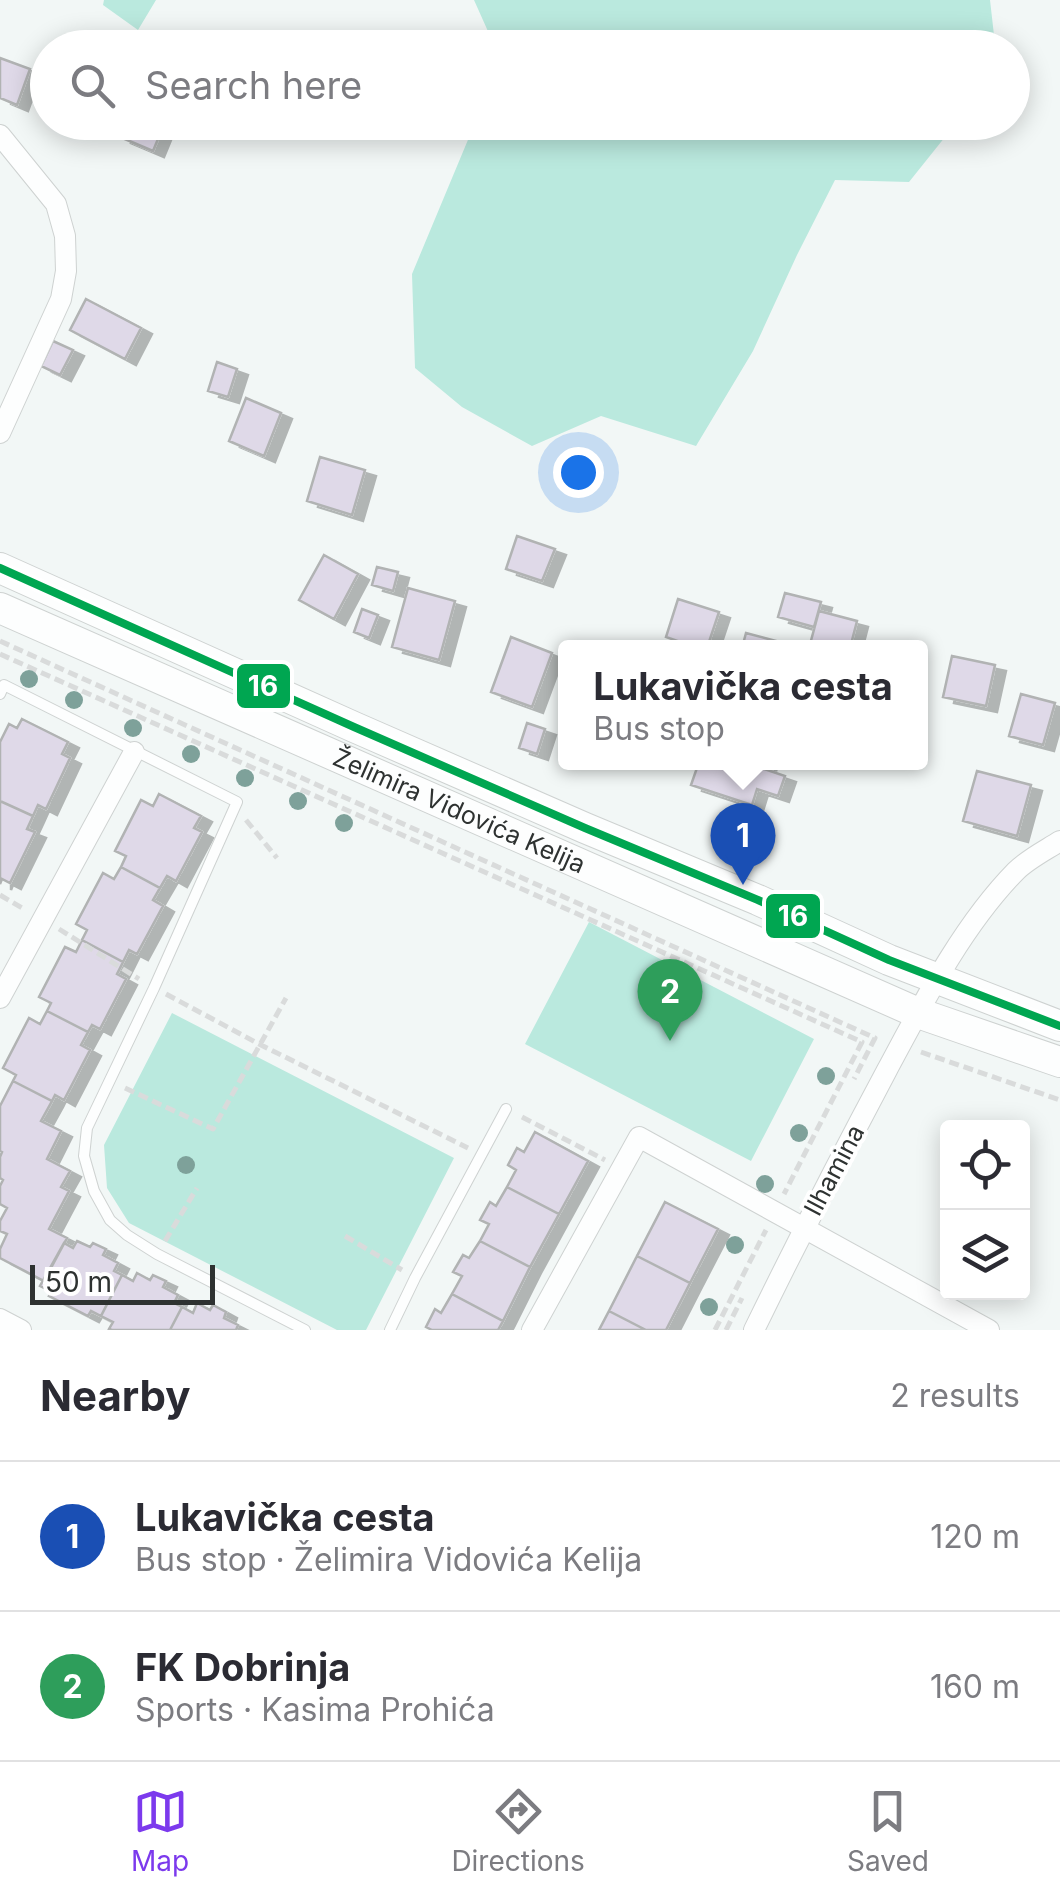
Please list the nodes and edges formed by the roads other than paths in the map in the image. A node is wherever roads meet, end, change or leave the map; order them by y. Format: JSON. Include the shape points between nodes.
{"nodes":[{"id":1,"x":0,"y":136,"type":"edge"},
{"id":2,"x":0,"y":432,"type":"edge"},
{"id":3,"x":0,"y":568,"type":"edge"},
{"id":4,"x":0,"y":608,"type":"edge"},
{"id":5,"x":0,"y":694,"type":"edge"},
{"id":6,"x":134,"y":752,"type":"junction"},
{"id":7,"x":1060,"y":841,"type":"edge"},
{"id":8,"x":939,"y":979,"type":"junction"},
{"id":9,"x":0,"y":998,"type":"edge"},
{"id":10,"x":918,"y":1013,"type":"junction"},
{"id":11,"x":1060,"y":1026,"type":"edge"},
{"id":12,"x":1060,"y":1062,"type":"edge"},
{"id":13,"x":506,"y":1109,"type":"road end"},
{"id":14,"x":803,"y":1229,"type":"junction"},
{"id":15,"x":0,"y":1318,"type":"edge"},
{"id":16,"x":22,"y":1330,"type":"edge"},
{"id":17,"x":305,"y":1330,"type":"edge"},
{"id":18,"x":390,"y":1330,"type":"edge"},
{"id":19,"x":532,"y":1330,"type":"edge"},
{"id":20,"x":754,"y":1330,"type":"edge"},
{"id":21,"x":989,"y":1330,"type":"edge"}],
"edges":[{"from":1,"to":2,"type":"street","via":[[56,204],[66,272],[62,298]]},
{"from":3,"to":8,"type":"main road","name":"Želimira Vidovića Kelija"},
{"from":4,"to":10,"type":"main road","name":"Želimira Vidovića Kelija"},
{"from":5,"to":6,"type":"lane","via":[[4,685]]},
{"from":6,"to":9,"type":"street"},
{"from":6,"to":17,"type":"lane","via":[[237,802],[86,1128],[84,1156],[94,1191],[126,1235]]},
{"from":7,"to":8,"type":"street","name":"Ilhamina","via":[[1018,868]]},
{"from":8,"to":10,"type":"street","name":"Ilhamina"},
{"from":8,"to":11,"type":"main road","name":"Želimira Vidovića Kelija"},
{"from":10,"to":12,"type":"main road","name":"Želimira Vidovića Kelija"},
{"from":10,"to":14,"type":"street","name":"Ilhamina"},
{"from":13,"to":18,"type":"lane"},
{"from":14,"to":19,"type":"street","via":[[639,1137]]},
{"from":14,"to":20,"type":"street","name":"Ilhamina"},
{"from":14,"to":21,"type":"street"},
{"from":15,"to":16,"type":"street"}]}
